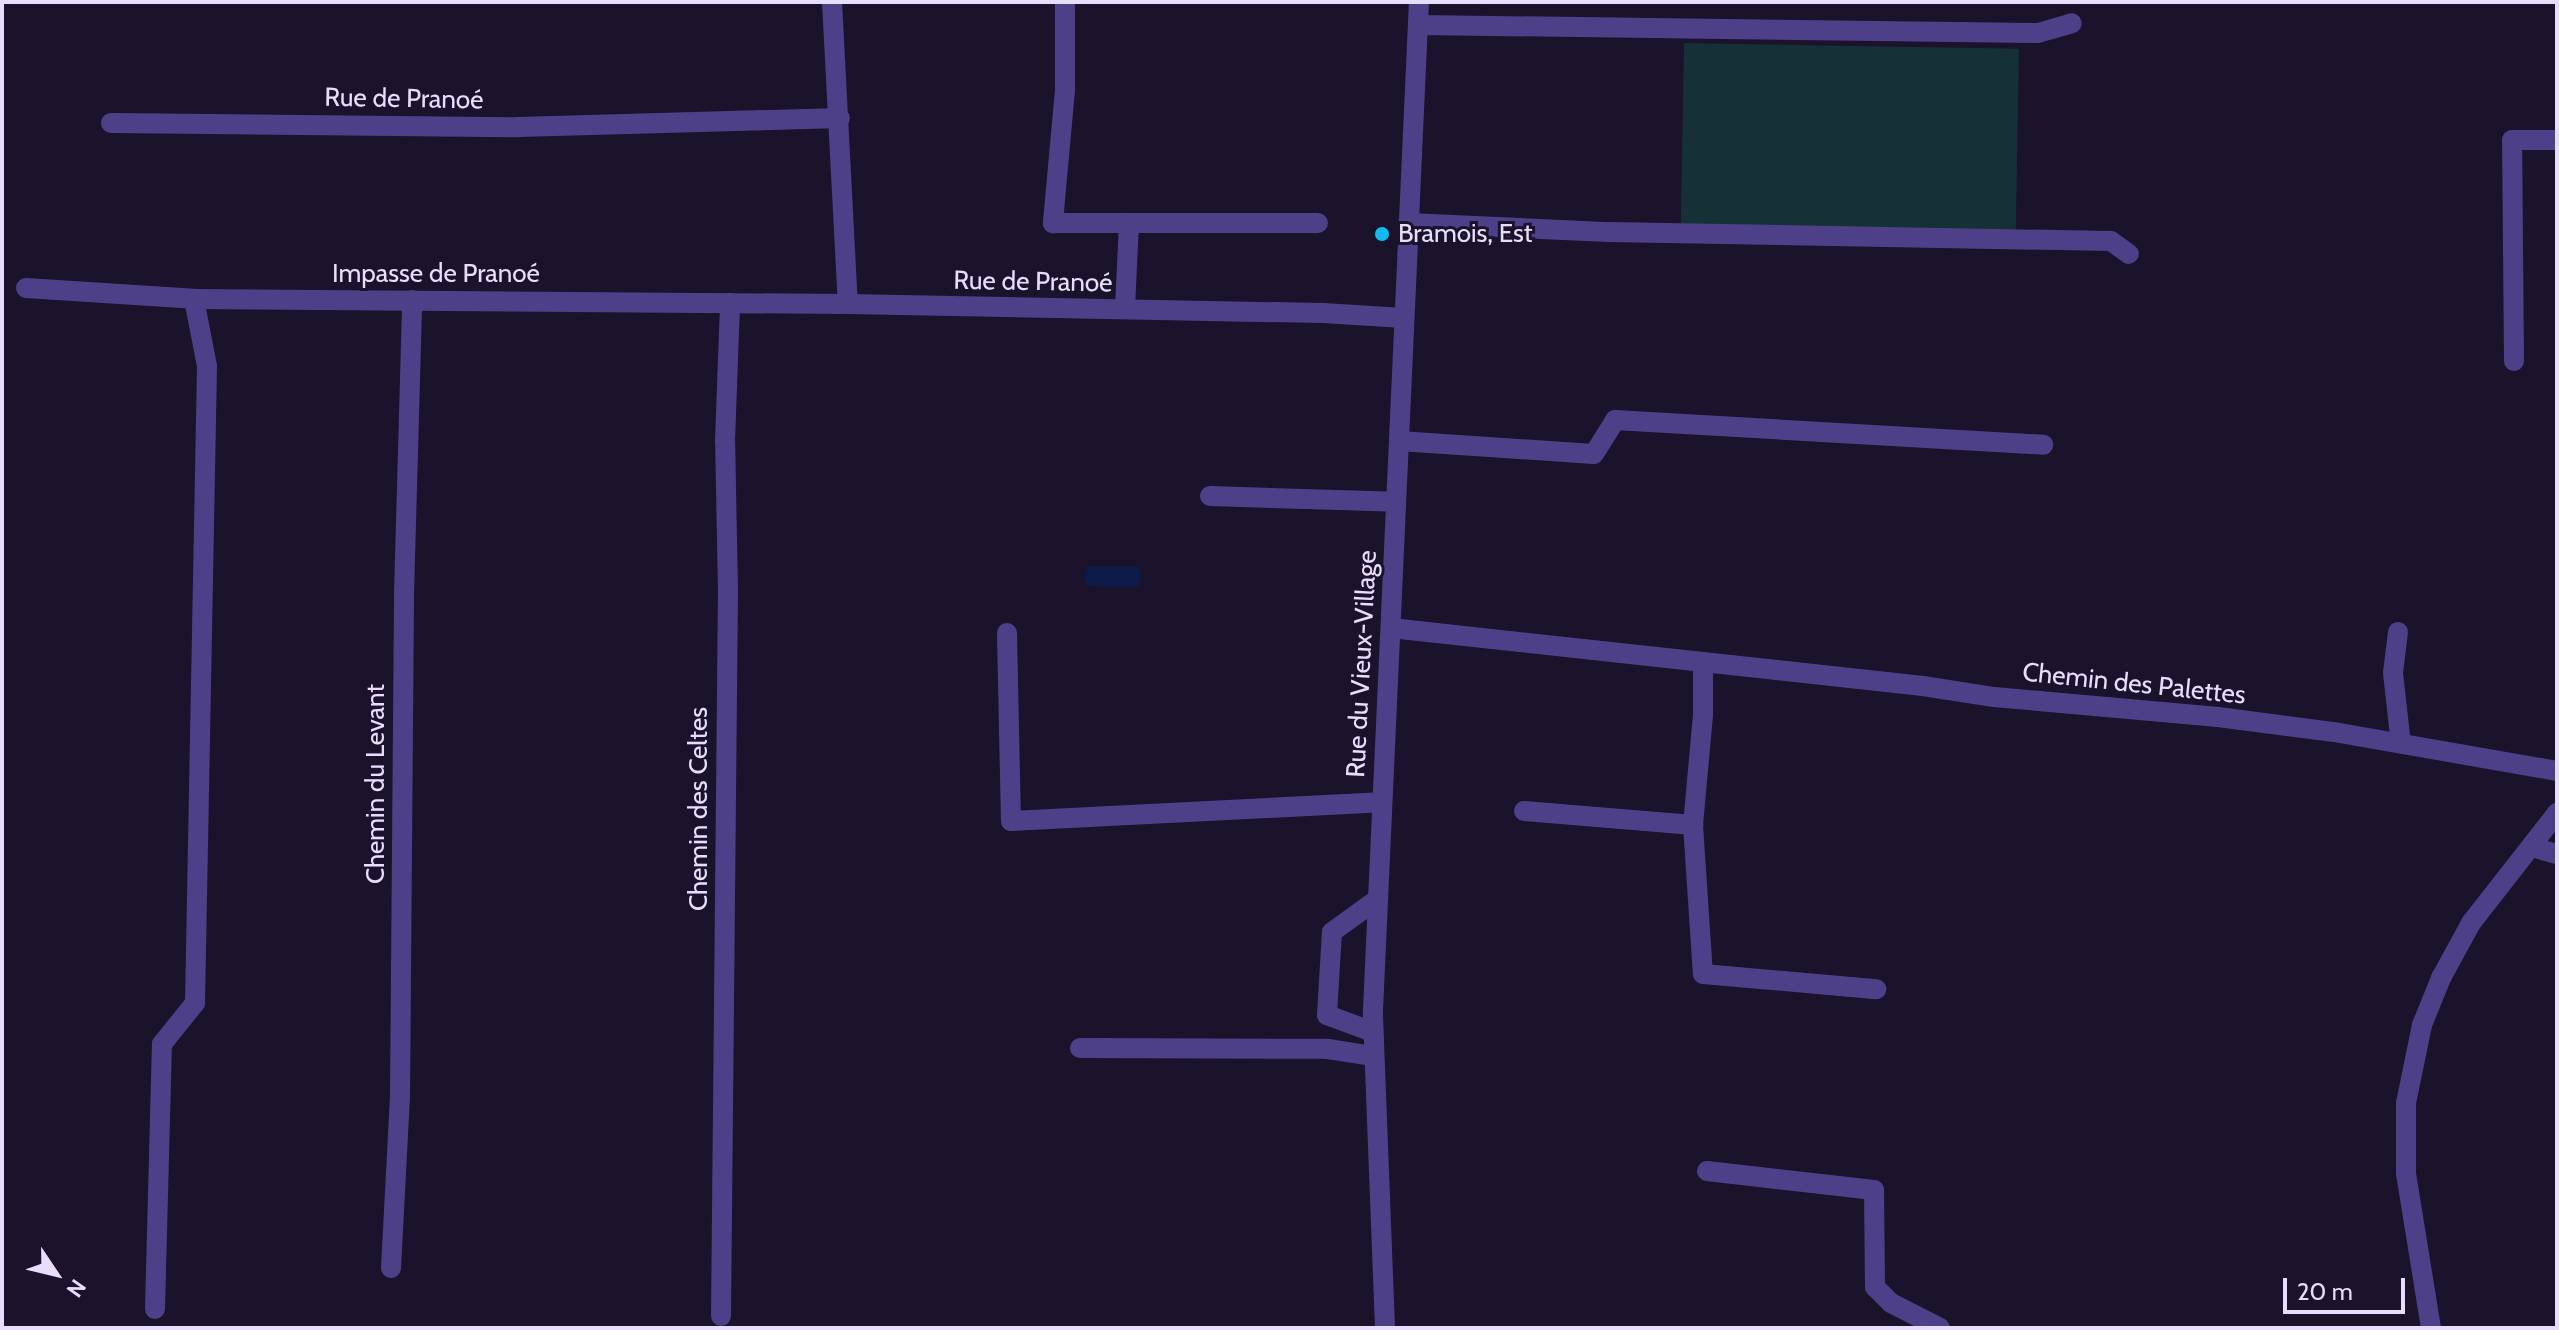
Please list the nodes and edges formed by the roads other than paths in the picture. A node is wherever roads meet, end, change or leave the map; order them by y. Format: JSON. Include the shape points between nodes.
{"nodes":[{"id":1,"x":832,"y":2,"type":"edge"},
{"id":2,"x":1065,"y":2,"type":"edge"},
{"id":3,"x":1419,"y":2,"type":"edge"},
{"id":4,"x":2072,"y":23,"type":"dead end"},
{"id":5,"x":1419,"y":25,"type":"junction"},
{"id":6,"x":840,"y":118,"type":"junction"},
{"id":7,"x":111,"y":123,"type":"dead end"},
{"id":8,"x":2557,"y":140,"type":"edge"},
{"id":9,"x":1129,"y":223,"type":"junction"},
{"id":10,"x":1318,"y":223,"type":"dead end"},
{"id":11,"x":1408,"y":223,"type":"junction"},
{"id":12,"x":2129,"y":254,"type":"dead end"},
{"id":13,"x":26,"y":288,"type":"dead end"},
{"id":14,"x":194,"y":299,"type":"junction"},
{"id":15,"x":412,"y":300,"type":"junction"},
{"id":16,"x":730,"y":303,"type":"junction"},
{"id":17,"x":848,"y":304,"type":"junction"},
{"id":18,"x":1125,"y":309,"type":"junction"},
{"id":19,"x":1404,"y":318,"type":"junction"},
{"id":20,"x":2514,"y":361,"type":"dead end"},
{"id":21,"x":1399,"y":441,"type":"junction"},
{"id":22,"x":2043,"y":445,"type":"dead end"},
{"id":23,"x":1210,"y":496,"type":"dead end"},
{"id":24,"x":1396,"y":502,"type":"junction"},
{"id":25,"x":1391,"y":628,"type":"junction"},
{"id":26,"x":2398,"y":632,"type":"dead end"},
{"id":27,"x":1007,"y":633,"type":"dead end"},
{"id":28,"x":1703,"y":664,"type":"junction"},
{"id":29,"x":2401,"y":744,"type":"junction"},
{"id":30,"x":2557,"y":771,"type":"edge"},
{"id":31,"x":1381,"y":802,"type":"junction"},
{"id":32,"x":1524,"y":811,"type":"dead end"},
{"id":33,"x":2557,"y":813,"type":"edge"},
{"id":34,"x":1693,"y":825,"type":"junction"},
{"id":35,"x":2532,"y":847,"type":"junction"},
{"id":36,"x":2557,"y":854,"type":"edge"},
{"id":37,"x":1378,"y":899,"type":"junction"},
{"id":38,"x":1876,"y":989,"type":"dead end"},
{"id":39,"x":1373,"y":1032,"type":"junction"},
{"id":40,"x":1080,"y":1048,"type":"dead end"},
{"id":41,"x":1373,"y":1056,"type":"junction"},
{"id":42,"x":1707,"y":1171,"type":"dead end"},
{"id":43,"x":391,"y":1268,"type":"dead end"},
{"id":44,"x":155,"y":1309,"type":"dead end"},
{"id":45,"x":721,"y":1316,"type":"dead end"},
{"id":46,"x":1385,"y":1328,"type":"edge"},
{"id":47,"x":1940,"y":1328,"type":"edge"},
{"id":48,"x":2431,"y":1328,"type":"edge"}],
"edges":[{"from":1,"to":6,"type":"street"},
{"from":2,"to":9,"type":"street","via":[[1065,90],[1053,223]]},
{"from":3,"to":5,"type":"street","name":"Rue du Vieux-Village"},
{"from":4,"to":5,"type":"street","via":[[2038,33]]},
{"from":5,"to":11,"type":"street","name":"Rue du Vieux-Village"},
{"from":6,"to":7,"type":"street","name":"Rue de Pranoé","via":[[518,127]]},
{"from":6,"to":17,"type":"street"},
{"from":8,"to":20,"type":"street","via":[[2512,140]]},
{"from":9,"to":10,"type":"street"},
{"from":9,"to":18,"type":"street"},
{"from":11,"to":12,"type":"street","via":[[2111,241]]},
{"from":11,"to":19,"type":"street","name":"Rue du Vieux-Village"},
{"from":13,"to":14,"type":"street","name":"Impasse de Pranoé"},
{"from":14,"to":15,"type":"street","name":"Impasse de Pranoé"},
{"from":14,"to":44,"type":"street","via":[[207,366],[195,1003],[162,1044]]},
{"from":15,"to":16,"type":"street","name":"Impasse de Pranoé"},
{"from":15,"to":43,"type":"street","name":"Chemin du Levant","via":[[400,1097]]},
{"from":16,"to":17,"type":"street","name":"Impasse de Pranoé"},
{"from":16,"to":45,"type":"street","name":"Chemin des Celtes"},
{"from":17,"to":18,"type":"street","name":"Rue de Pranoé"},
{"from":18,"to":19,"type":"street","name":"Rue de Pranoé"},
{"from":19,"to":21,"type":"street","name":"Rue du Vieux-Village"},
{"from":21,"to":22,"type":"street","via":[[1594,454],[1615,420]]},
{"from":21,"to":24,"type":"street","name":"Rue du Vieux-Village"},
{"from":23,"to":24,"type":"street"},
{"from":24,"to":25,"type":"street","name":"Rue du Vieux-Village"},
{"from":25,"to":28,"type":"street","name":"Chemin des Palettes"},
{"from":25,"to":31,"type":"street","name":"Rue du Vieux-Village"},
{"from":26,"to":29,"type":"street","via":[[2393,673]]},
{"from":27,"to":31,"type":"street","via":[[1011,821]]},
{"from":28,"to":29,"type":"street","name":"Chemin des Palettes","via":[[2218,717]]},
{"from":28,"to":34,"type":"street"},
{"from":29,"to":30,"type":"street","name":"Chemin des Palettes"},
{"from":31,"to":37,"type":"street","name":"Rue du Vieux-Village"},
{"from":32,"to":34,"type":"street"},
{"from":33,"to":35,"type":"street"},
{"from":34,"to":38,"type":"street","via":[[1703,974]]},
{"from":35,"to":36,"type":"street"},
{"from":35,"to":48,"type":"street","via":[[2471,923],[2422,1025],[2406,1103],[2406,1174]]},
{"from":37,"to":39,"type":"street","name":"Rue du Vieux-Village"},
{"from":37,"to":39,"type":"street","via":[[1332,932],[1327,1015]]},
{"from":39,"to":41,"type":"street","name":"Rue du Vieux-Village"},
{"from":40,"to":41,"type":"street","via":[[1328,1049]]},
{"from":41,"to":46,"type":"street","name":"Rue du Vieux-Village"},
{"from":42,"to":47,"type":"street","via":[[1874,1190],[1875,1287],[1891,1303]]}]}
